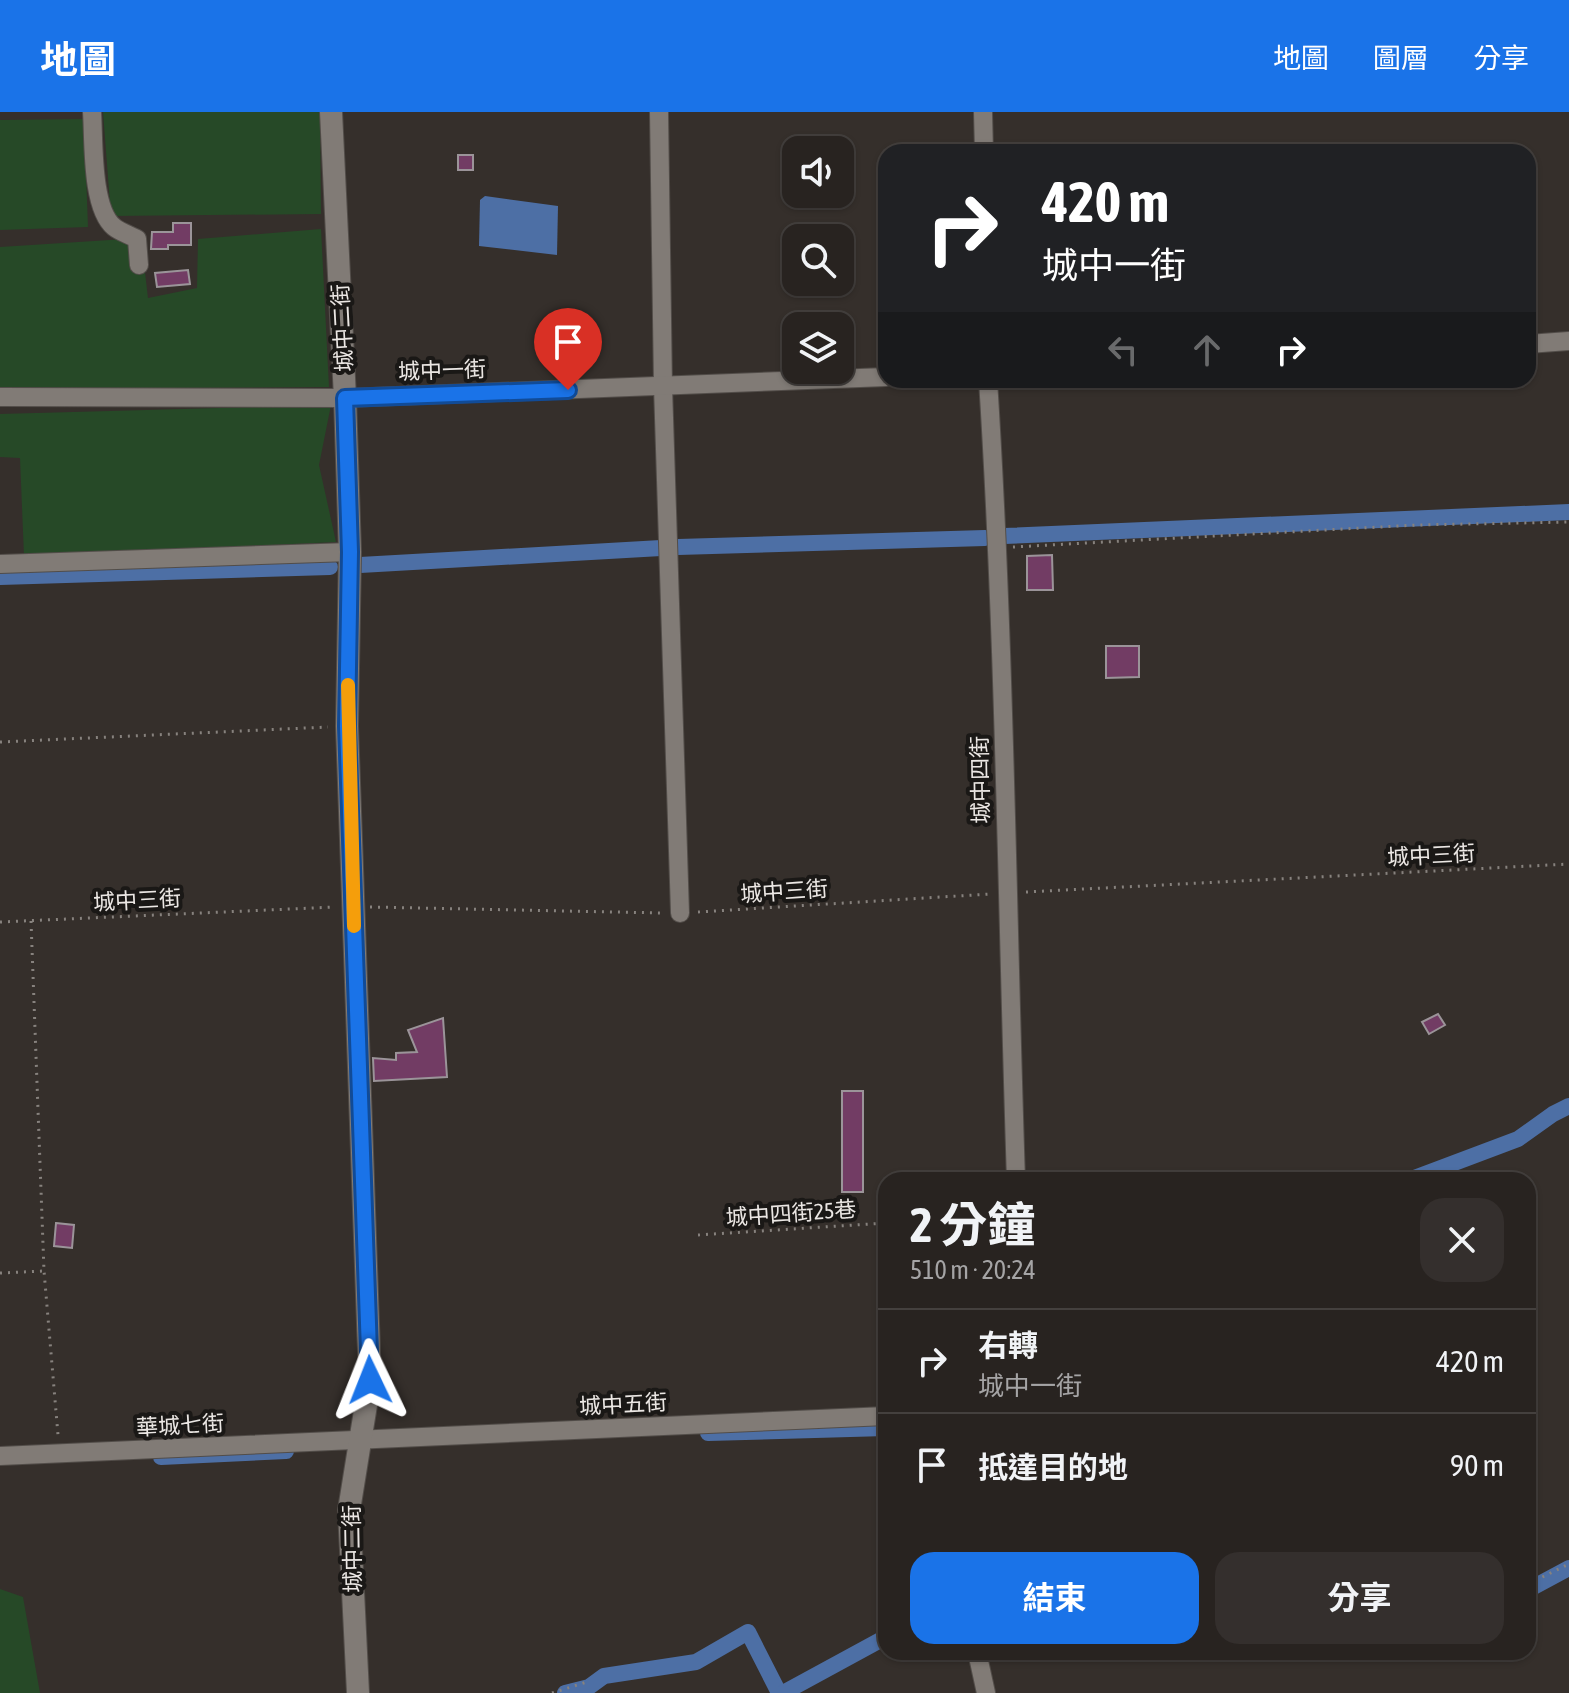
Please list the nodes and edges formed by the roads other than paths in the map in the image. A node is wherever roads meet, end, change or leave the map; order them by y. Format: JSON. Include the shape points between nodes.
{"nodes":[{"id":1,"x":92,"y":112,"type":"edge"},
{"id":2,"x":331,"y":112,"type":"edge"},
{"id":3,"x":659,"y":112,"type":"edge"},
{"id":4,"x":983,"y":112,"type":"edge"},
{"id":5,"x":984,"y":144,"type":"edge"},
{"id":6,"x":139,"y":265,"type":"dead end"},
{"id":7,"x":1569,"y":341,"type":"edge"},
{"id":8,"x":1536,"y":343,"type":"edge"},
{"id":9,"x":878,"y":377,"type":"edge"},
{"id":10,"x":663,"y":387,"type":"junction"},
{"id":11,"x":989,"y":388,"type":"edge"},
{"id":12,"x":0,"y":397,"type":"edge"},
{"id":13,"x":345,"y":398,"type":"junction"},
{"id":14,"x":350,"y":552,"type":"junction"},
{"id":15,"x":0,"y":564,"type":"edge"},
{"id":16,"x":680,"y":913,"type":"road end"},
{"id":17,"x":1016,"y":1172,"type":"edge"},
{"id":18,"x":878,"y":1416,"type":"edge"},
{"id":19,"x":362,"y":1440,"type":"junction"},
{"id":20,"x":0,"y":1456,"type":"edge"},
{"id":21,"x":979,"y":1660,"type":"edge"},
{"id":22,"x":358,"y":1693,"type":"edge"},
{"id":23,"x":986,"y":1693,"type":"edge"}],
"edges":[{"from":1,"to":6,"type":"street","via":[[99,199],[114,227],[137,239]]},
{"from":2,"to":13,"type":"street","name":"城中二街"},
{"from":3,"to":10,"type":"street"},
{"from":4,"to":5,"type":"street"},
{"from":7,"to":8,"type":"street"},
{"from":9,"to":10,"type":"street","name":"城中一街"},
{"from":10,"to":13,"type":"street","name":"城中一街"},
{"from":10,"to":16,"type":"street"},
{"from":11,"to":17,"type":"street","name":"城中四街","via":[[999,547]]},
{"from":12,"to":13,"type":"street","name":"城中一街"},
{"from":13,"to":14,"type":"street","name":"城中二街"},
{"from":14,"to":15,"type":"street"},
{"from":14,"to":19,"type":"street","name":"城中二街","via":[[347,726],[370,1380]]},
{"from":18,"to":19,"type":"street","name":"城中五街"},
{"from":19,"to":20,"type":"street","name":"華城七街"},
{"from":19,"to":22,"type":"street","name":"城中二街","via":[[349,1510]]},
{"from":21,"to":23,"type":"street"}]}
